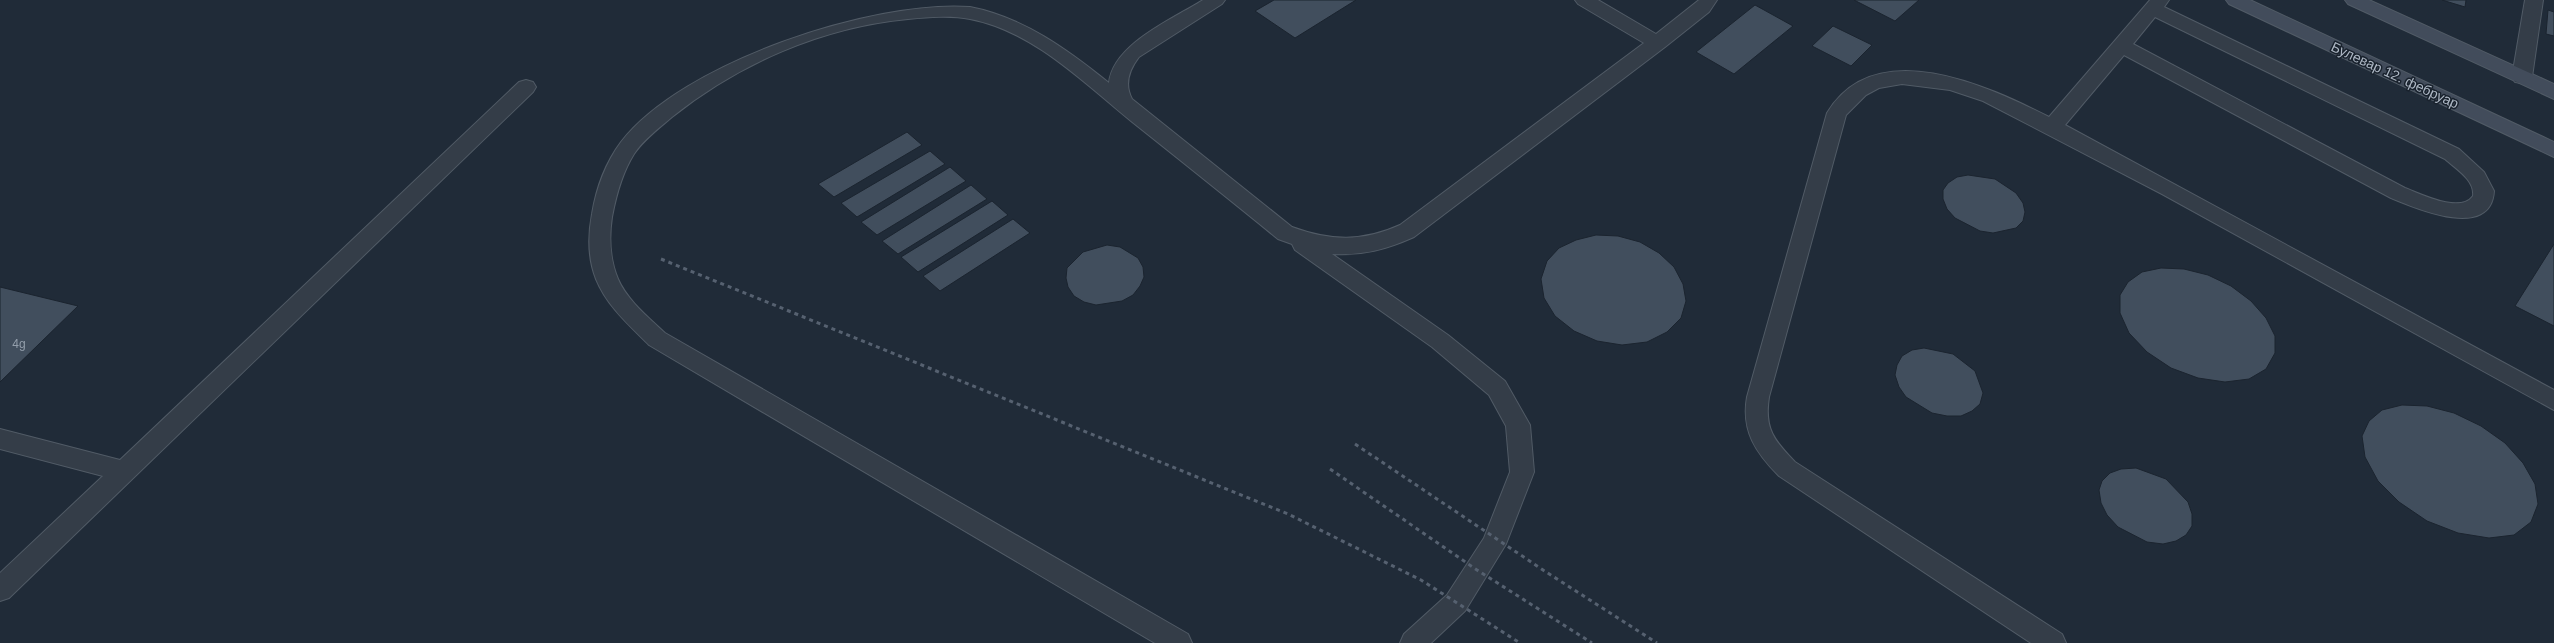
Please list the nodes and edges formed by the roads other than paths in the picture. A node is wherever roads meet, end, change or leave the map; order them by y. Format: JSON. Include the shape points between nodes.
{"nodes":[{"id":1,"x":1216,"y":0,"type":"edge"},
{"id":2,"x":1584,"y":0,"type":"edge"},
{"id":3,"x":1708,"y":0,"type":"edge"},
{"id":4,"x":2235,"y":0,"type":"edge"},
{"id":5,"x":2354,"y":0,"type":"edge"},
{"id":6,"x":2534,"y":0,"type":"edge"},
{"id":7,"x":2157,"y":4,"type":"edge"},
{"id":8,"x":947,"y":5,"type":"edge"},
{"id":9,"x":1658,"y":43,"type":"junction"},
{"id":10,"x":2122,"y":46,"type":"junction"},
{"id":11,"x":2522,"y":77,"type":"junction"},
{"id":12,"x":526,"y":87,"type":"dead end"},
{"id":13,"x":2554,"y":92,"type":"edge"},
{"id":14,"x":1130,"y":110,"type":"junction"},
{"id":15,"x":2052,"y":127,"type":"junction"},
{"id":16,"x":2554,"y":150,"type":"edge"},
{"id":17,"x":1285,"y":233,"type":"junction"},
{"id":18,"x":2554,"y":401,"type":"edge"},
{"id":19,"x":0,"y":439,"type":"edge"},
{"id":20,"x":125,"y":471,"type":"junction"},
{"id":21,"x":0,"y":590,"type":"edge"},
{"id":22,"x":1179,"y":643,"type":"edge"},
{"id":23,"x":1412,"y":643,"type":"edge"},
{"id":24,"x":2053,"y":643,"type":"edge"}],
"edges":[{"from":1,"to":14,"type":"street","via":[[1142,45],[1125,62],[1117,87],[1122,102]]},
{"from":2,"to":9,"type":"street"},
{"from":3,"to":9,"type":"street","via":[[1703,8]]},
{"from":4,"to":16,"type":"main road","name":"Булевар 12. фебруар"},
{"from":5,"to":11,"type":"main road"},
{"from":6,"to":11,"type":"street"},
{"from":7,"to":10,"type":"street"},
{"from":7,"to":10,"type":"street","via":[[2452,154],[2481,182],[2483,200],[2476,207],[2454,211],[2428,205],[2398,193]]},
{"from":8,"to":14,"type":"street","via":[[1024,33],[1061,55]]},
{"from":8,"to":22,"type":"street","via":[[855,19],[794,38],[735,64],[673,104],[627,149],[614,173],[600,221],[603,267],[621,303],[657,338]]},
{"from":9,"to":17,"type":"street","via":[[1413,226],[1390,240],[1353,246],[1322,246]]},
{"from":10,"to":15,"type":"street"},
{"from":11,"to":13,"type":"main road"},
{"from":12,"to":20,"type":"street"},
{"from":14,"to":17,"type":"street"},
{"from":15,"to":18,"type":"street"},
{"from":15,"to":24,"type":"street","via":[[1986,95],[1934,80],[1906,78],[1880,81],[1860,88],[1846,98],[1837,113],[1754,412],[1763,443],[1787,469]]},
{"from":17,"to":23,"type":"street","via":[[1440,341],[1497,388],[1518,425],[1522,472],[1494,544],[1456,603]]},
{"from":19,"to":20,"type":"street"},
{"from":20,"to":21,"type":"street"}]}
